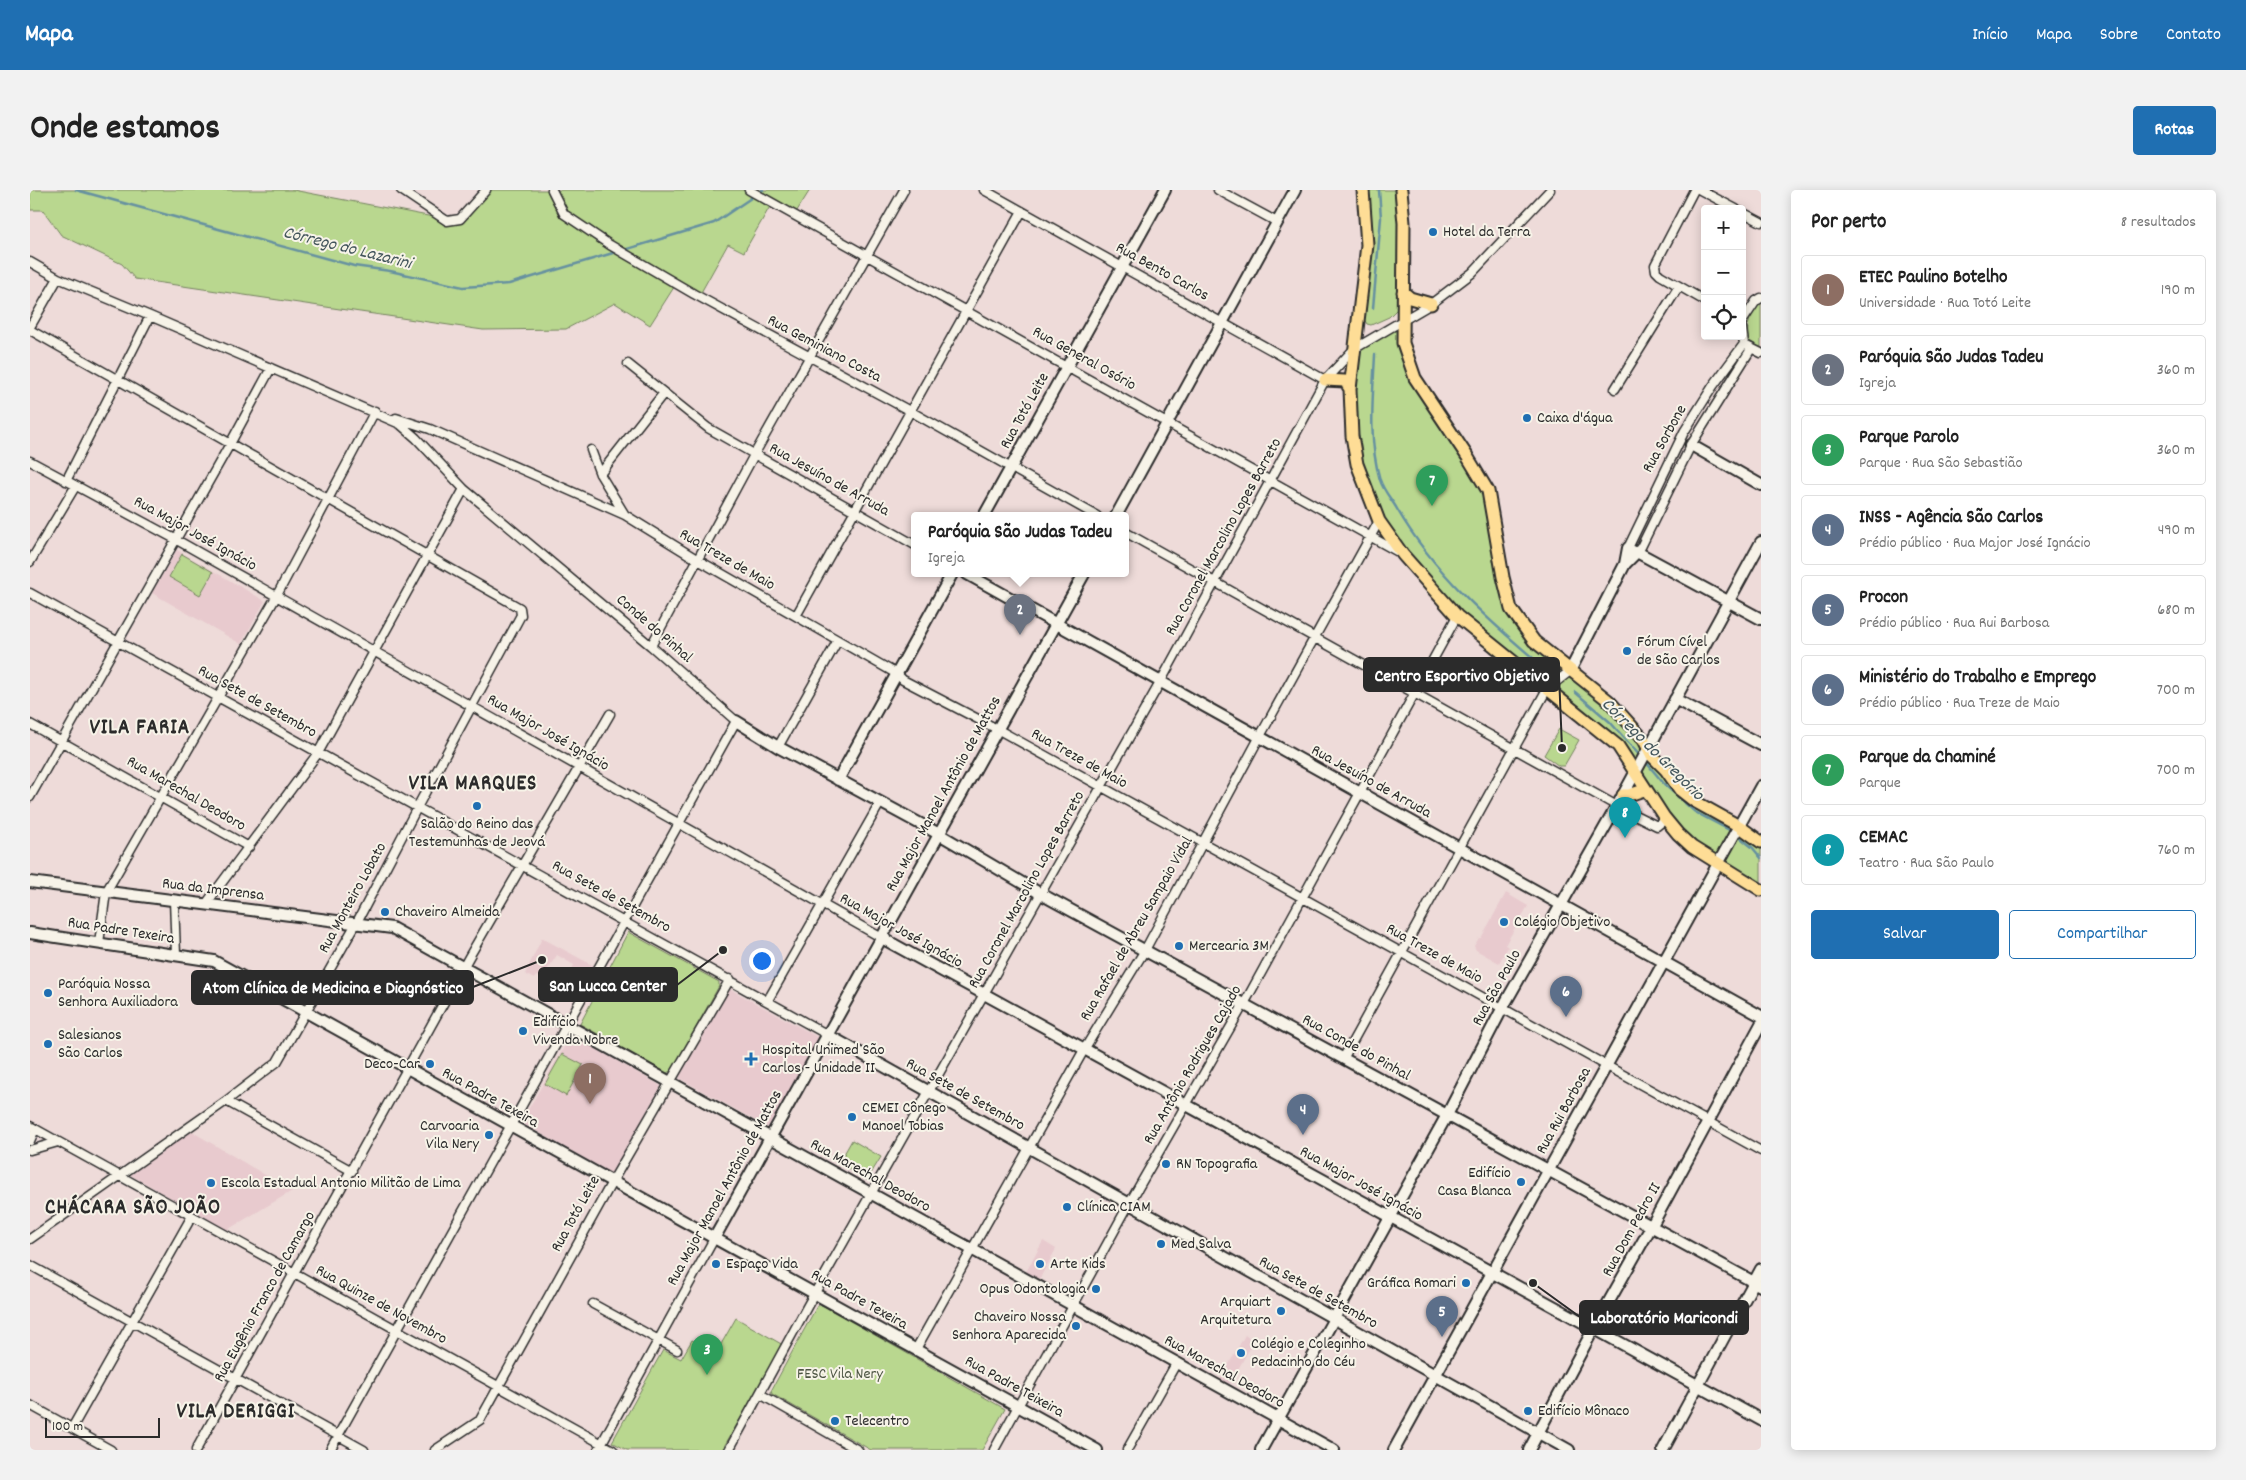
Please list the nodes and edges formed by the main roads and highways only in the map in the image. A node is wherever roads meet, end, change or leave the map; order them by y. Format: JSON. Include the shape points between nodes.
{"nodes":[{"id":1,"x":1364,"y":190,"type":"edge"},
{"id":2,"x":1401,"y":190,"type":"edge"},
{"id":3,"x":1403,"y":292,"type":"junction"},
{"id":4,"x":1431,"y":304,"type":"road end"},
{"id":5,"x":1325,"y":380,"type":"road end"},
{"id":6,"x":1350,"y":389,"type":"junction"},
{"id":7,"x":1647,"y":791,"type":"junction"},
{"id":8,"x":1623,"y":795,"type":"road end"},
{"id":9,"x":1761,"y":842,"type":"edge"},
{"id":10,"x":1761,"y":890,"type":"edge"}],
"edges":[{"from":1,"to":6,"type":"main road","via":[[1366,254]]},
{"from":2,"to":3,"type":"main road"},
{"from":3,"to":4,"type":"main road","via":[[1410,298]]},
{"from":3,"to":9,"type":"main road","via":[[1403,342],[1415,378],[1488,491],[1511,609],[1534,641],[1609,701],[1680,790]]},
{"from":5,"to":6,"type":"main road","via":[[1345,381]]},
{"from":6,"to":7,"type":"main road","via":[[1357,464],[1379,521],[1403,555],[1457,616],[1618,746],[1638,768]]},
{"from":7,"to":8,"type":"main road"},
{"from":7,"to":10,"type":"main road","via":[[1664,817],[1692,847]]}]}
